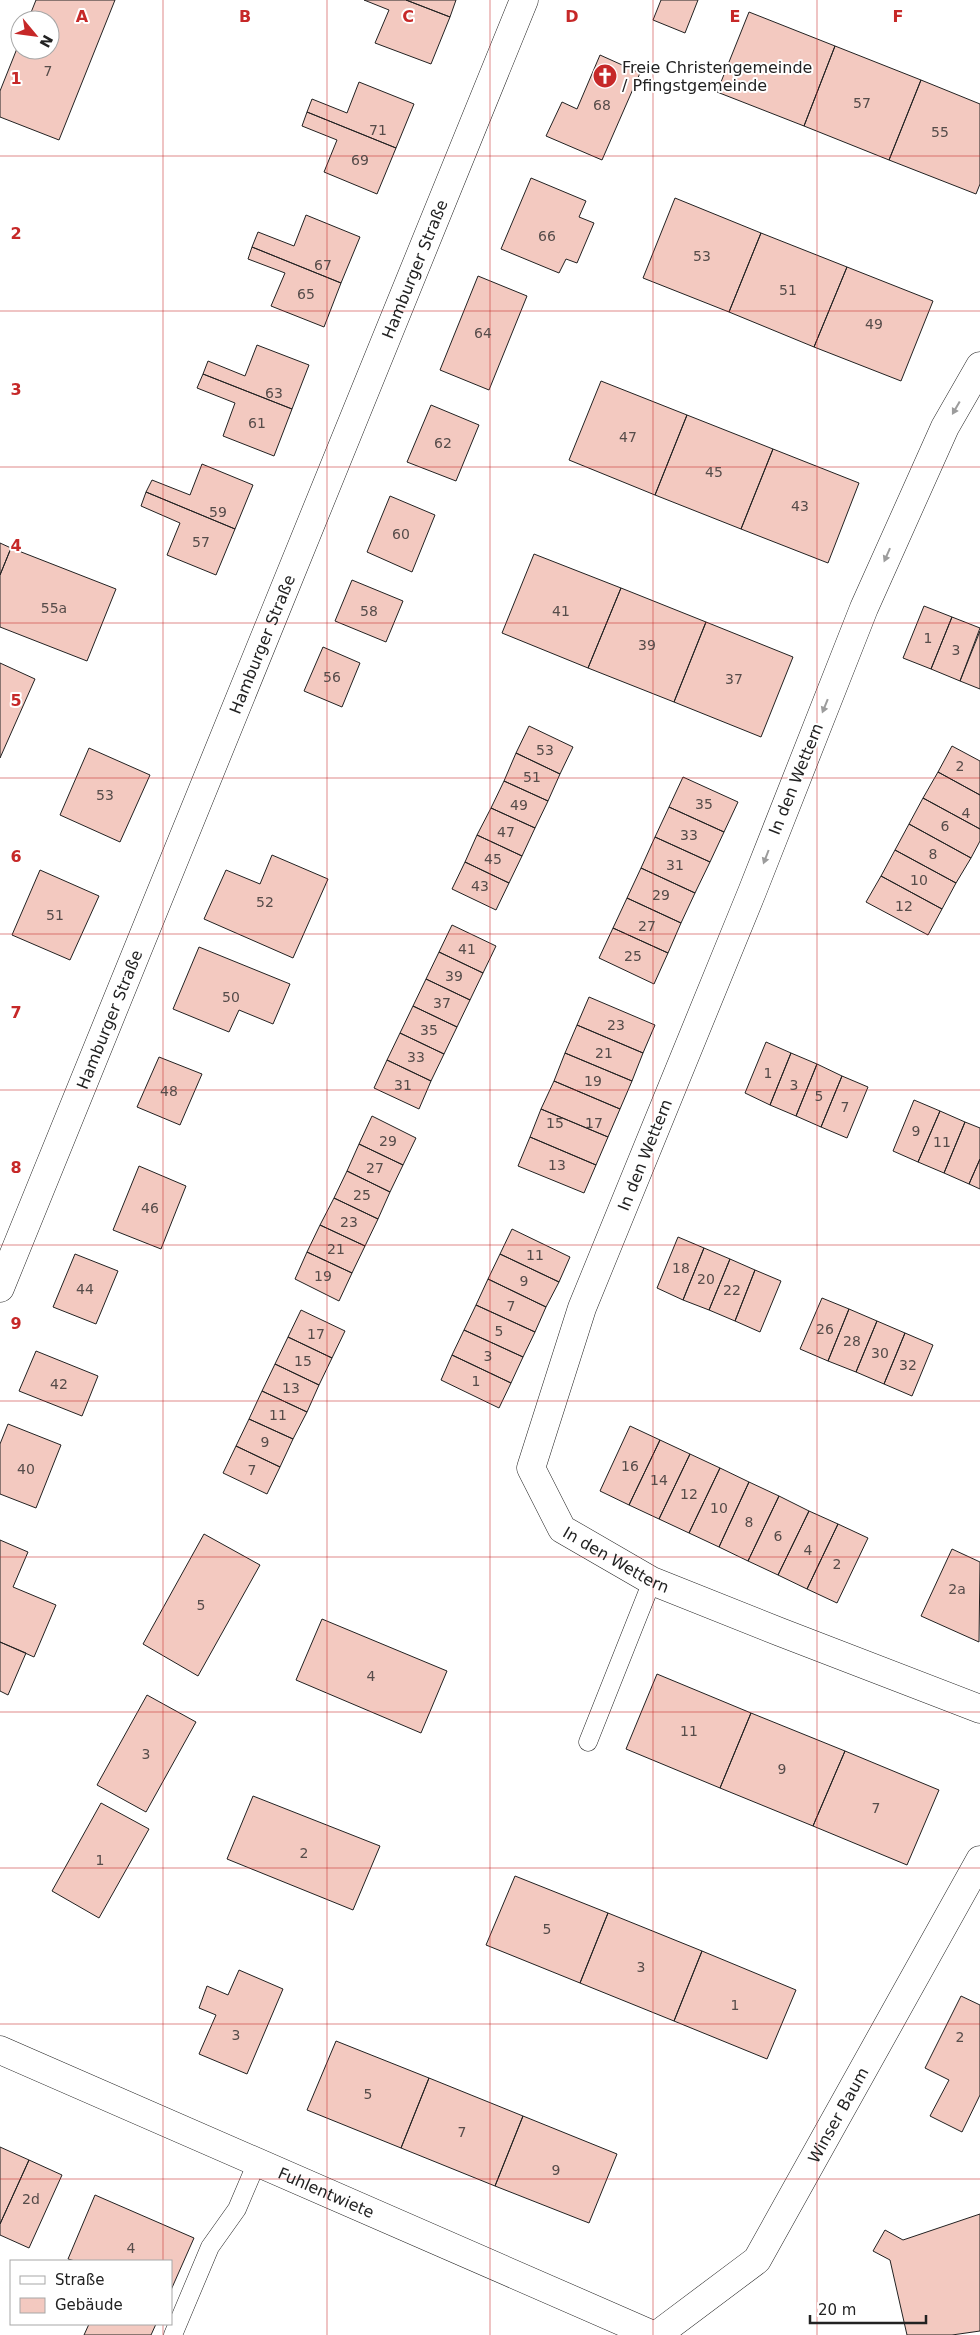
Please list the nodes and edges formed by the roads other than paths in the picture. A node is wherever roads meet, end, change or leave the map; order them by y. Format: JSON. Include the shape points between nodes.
{"nodes":[{"id":1,"x":524,"y":0,"type":"edge"},
{"id":2,"x":980,"y":366,"type":"edge"},
{"id":3,"x":0,"y":1288,"type":"edge"},
{"id":4,"x":652,"y":1581,"type":"junction"},
{"id":5,"x":980,"y":1709,"type":"edge"},
{"id":6,"x":588,"y":1742,"type":"dead end"},
{"id":7,"x":980,"y":1860,"type":"edge"},
{"id":8,"x":0,"y":2050,"type":"edge"},
{"id":9,"x":257,"y":2162,"type":"junction"},
{"id":10,"x":173,"y":2335,"type":"edge"},
{"id":11,"x":655,"y":2335,"type":"edge"}],
"edges":[{"from":1,"to":3,"type":"street","name":"Hamburger Straße"},
{"from":2,"to":4,"type":"street","name":"In den Wettern","one_way":true,"via":[[945,427],[864,608],[582,1308],[531,1468],[562,1529]]},
{"from":4,"to":5,"type":"street","name":"In den Wettern"},
{"from":4,"to":6,"type":"lane"},
{"from":7,"to":11,"type":"street","name":"Winser Baum","via":[[757,2260]]},
{"from":8,"to":9,"type":"street","name":"Fuhlentwiete"},
{"from":9,"to":10,"type":"lane","via":[[237,2209],[210,2247]]},
{"from":9,"to":11,"type":"street","name":"Fuhlentwiete"}]}
